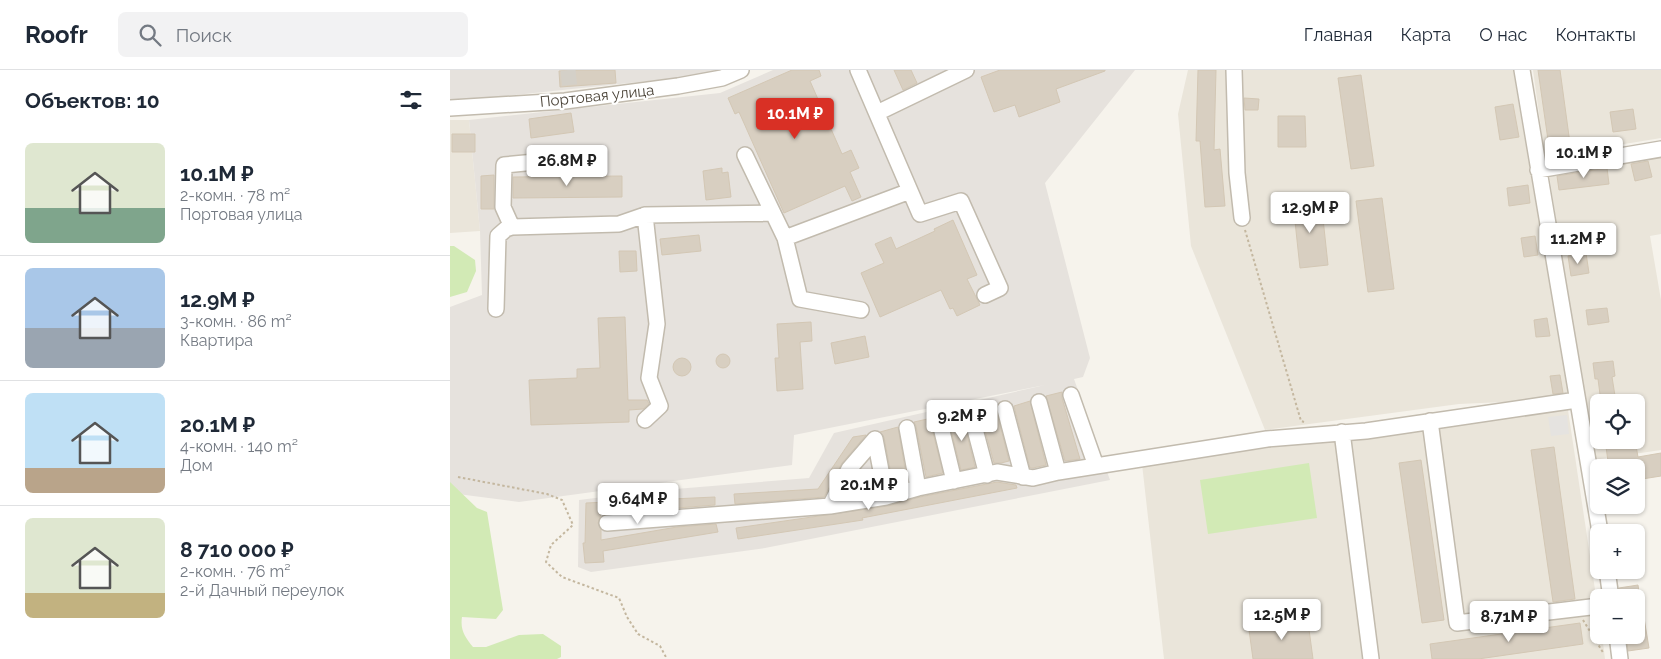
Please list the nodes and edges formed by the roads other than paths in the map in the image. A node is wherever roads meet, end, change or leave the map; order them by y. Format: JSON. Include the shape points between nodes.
{"nodes":[{"id":1,"x":741,"y":70,"type":"edge"},
{"id":2,"x":858,"y":70,"type":"edge"},
{"id":3,"x":966,"y":70,"type":"edge"},
{"id":4,"x":1234,"y":70,"type":"edge"},
{"id":5,"x":1522,"y":70,"type":"edge"},
{"id":6,"x":450,"y":108,"type":"edge"},
{"id":7,"x":877,"y":113,"type":"junction"},
{"id":8,"x":1661,"y":149,"type":"edge"},
{"id":9,"x":745,"y":155,"type":"dead end"},
{"id":10,"x":535,"y":162,"type":"dead end"},
{"id":11,"x":1538,"y":170,"type":"junction"},
{"id":12,"x":910,"y":191,"type":"junction"},
{"id":13,"x":773,"y":213,"type":"junction"},
{"id":14,"x":645,"y":215,"type":"junction"},
{"id":15,"x":1242,"y":218,"type":"road end"},
{"id":16,"x":512,"y":227,"type":"junction"},
{"id":17,"x":785,"y":238,"type":"junction"},
{"id":18,"x":985,"y":295,"type":"dead end"},
{"id":19,"x":496,"y":309,"type":"dead end"},
{"id":20,"x":861,"y":310,"type":"dead end"},
{"id":21,"x":1071,"y":396,"type":"dead end"},
{"id":22,"x":1577,"y":400,"type":"junction"},
{"id":23,"x":1039,"y":402,"type":"dead end"},
{"id":24,"x":1004,"y":408,"type":"dead end"},
{"id":25,"x":971,"y":414,"type":"dead end"},
{"id":26,"x":645,"y":420,"type":"dead end"},
{"id":27,"x":1430,"y":421,"type":"junction"},
{"id":28,"x":940,"y":423,"type":"dead end"},
{"id":29,"x":906,"y":428,"type":"dead end"},
{"id":30,"x":1342,"y":432,"type":"junction"},
{"id":31,"x":1096,"y":466,"type":"junction"},
{"id":32,"x":1058,"y":472,"type":"junction"},
{"id":33,"x":987,"y":475,"type":"junction"},
{"id":34,"x":1024,"y":477,"type":"junction"},
{"id":35,"x":954,"y":481,"type":"junction"},
{"id":36,"x":918,"y":488,"type":"junction"},
{"id":37,"x":886,"y":497,"type":"junction"},
{"id":38,"x":830,"y":506,"type":"junction"},
{"id":39,"x":607,"y":523,"type":"dead end"},
{"id":40,"x":1599,"y":524,"type":"edge"},
{"id":41,"x":1590,"y":607,"type":"edge"},
{"id":42,"x":1618,"y":644,"type":"edge"},
{"id":43,"x":1372,"y":659,"type":"edge"},
{"id":44,"x":1620,"y":659,"type":"edge"}],
"edges":[{"from":1,"to":6,"type":"street","name":"Портовая улица","via":[[722,78],[678,86]]},
{"from":2,"to":7,"type":"street"},
{"from":3,"to":7,"type":"street"},
{"from":4,"to":15,"type":"street","via":[[1237,173]]},
{"from":5,"to":11,"type":"street"},
{"from":7,"to":12,"type":"street"},
{"from":8,"to":11,"type":"street"},
{"from":9,"to":13,"type":"street"},
{"from":10,"to":16,"type":"street","via":[[504,165],[503,207]]},
{"from":11,"to":22,"type":"street"},
{"from":12,"to":17,"type":"street"},
{"from":12,"to":18,"type":"street","via":[[920,214],[961,202],[1000,288]]},
{"from":13,"to":14,"type":"street"},
{"from":13,"to":17,"type":"street"},
{"from":14,"to":16,"type":"street","via":[[619,224]]},
{"from":14,"to":26,"type":"street","via":[[657,324],[649,378],[660,406]]},
{"from":16,"to":19,"type":"street","via":[[498,236]]},
{"from":17,"to":20,"type":"street","via":[[800,299]]},
{"from":21,"to":31,"type":"street"},
{"from":22,"to":27,"type":"street"},
{"from":22,"to":40,"type":"street"},
{"from":23,"to":32,"type":"street"},
{"from":24,"to":34,"type":"street"},
{"from":25,"to":33,"type":"street"},
{"from":27,"to":30,"type":"street"},
{"from":27,"to":41,"type":"street","via":[[1457,623]]},
{"from":28,"to":35,"type":"street"},
{"from":29,"to":36,"type":"street"},
{"from":30,"to":31,"type":"street","via":[[1258,441]]},
{"from":30,"to":43,"type":"street"},
{"from":31,"to":32,"type":"street"},
{"from":32,"to":34,"type":"street"},
{"from":33,"to":34,"type":"street","via":[[997,472]]},
{"from":33,"to":35,"type":"street"},
{"from":35,"to":36,"type":"street"},
{"from":36,"to":37,"type":"street"},
{"from":37,"to":38,"type":"street"},
{"from":37,"to":38,"type":"street","via":[[875,439],[849,469]]},
{"from":38,"to":39,"type":"street"},
{"from":42,"to":44,"type":"street"}]}
